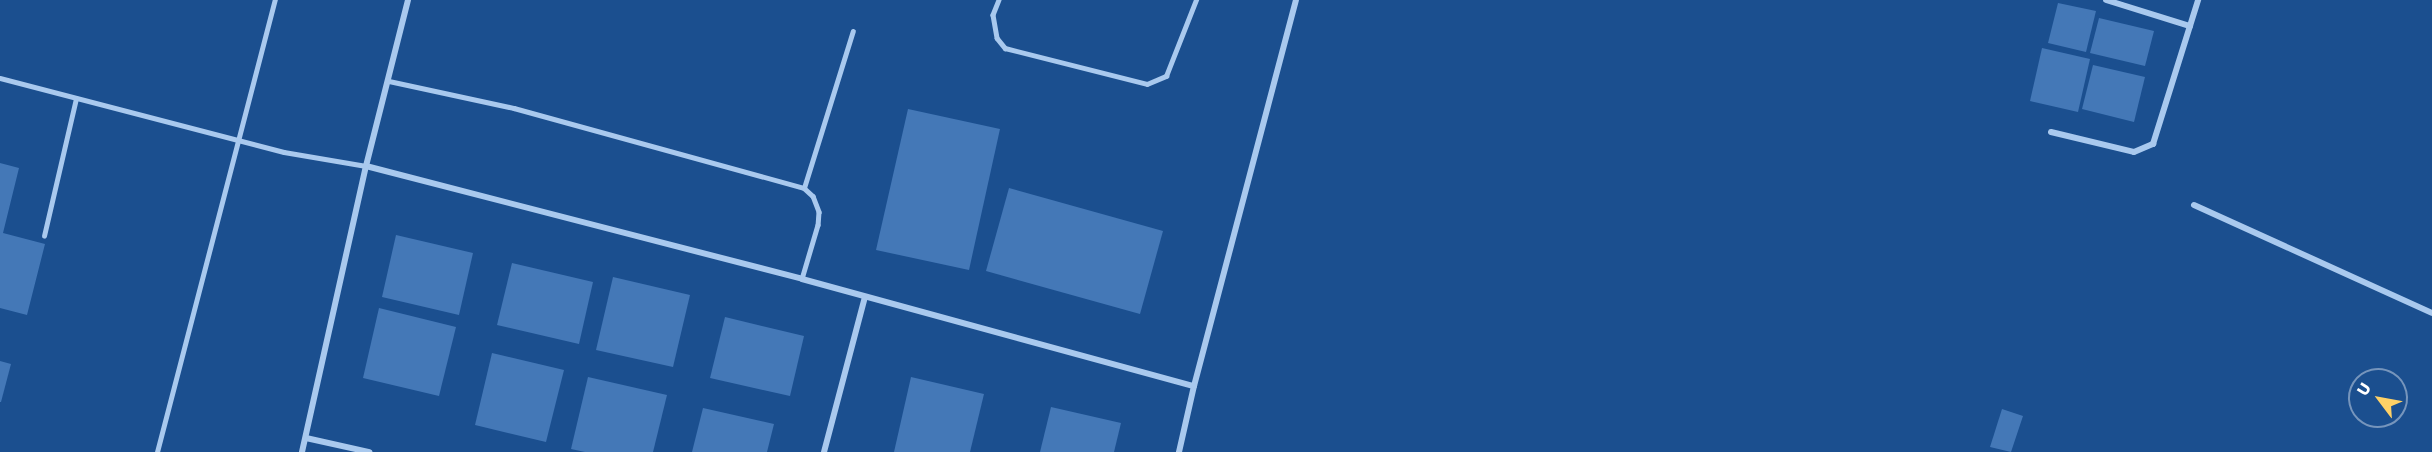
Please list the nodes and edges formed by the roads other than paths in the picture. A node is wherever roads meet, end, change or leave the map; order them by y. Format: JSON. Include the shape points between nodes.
{"nodes":[{"id":1,"x":275,"y":0,"type":"edge"},
{"id":2,"x":408,"y":0,"type":"edge"},
{"id":3,"x":999,"y":0,"type":"edge"},
{"id":4,"x":1196,"y":0,"type":"edge"},
{"id":5,"x":1296,"y":0,"type":"edge"},
{"id":6,"x":2106,"y":0,"type":"edge"},
{"id":7,"x":2198,"y":0,"type":"edge"},
{"id":8,"x":2190,"y":26,"type":"junction"},
{"id":9,"x":853,"y":31,"type":"dead end"},
{"id":10,"x":0,"y":78,"type":"edge"},
{"id":11,"x":389,"y":81,"type":"junction"},
{"id":12,"x":76,"y":99,"type":"junction"},
{"id":13,"x":2051,"y":132,"type":"dead end"},
{"id":14,"x":238,"y":141,"type":"junction"},
{"id":15,"x":366,"y":166,"type":"junction"},
{"id":16,"x":804,"y":188,"type":"junction"},
{"id":17,"x":2194,"y":205,"type":"dead end"},
{"id":18,"x":44,"y":236,"type":"dead end"},
{"id":19,"x":802,"y":279,"type":"junction"},
{"id":20,"x":865,"y":297,"type":"junction"},
{"id":21,"x":2432,"y":314,"type":"edge"},
{"id":22,"x":1194,"y":386,"type":"junction"},
{"id":23,"x":306,"y":438,"type":"junction"},
{"id":24,"x":157,"y":452,"type":"edge"},
{"id":25,"x":302,"y":452,"type":"edge"},
{"id":26,"x":369,"y":452,"type":"edge"},
{"id":27,"x":824,"y":452,"type":"edge"},
{"id":28,"x":1179,"y":452,"type":"edge"}],
"edges":[{"from":1,"to":14,"type":"lane"},
{"from":2,"to":11,"type":"street"},
{"from":3,"to":4,"type":"lane","via":[[993,15],[997,38],[1005,48],[1147,84],[1166,76]]},
{"from":5,"to":22,"type":"street"},
{"from":6,"to":8,"type":"street"},
{"from":7,"to":8,"type":"street"},
{"from":8,"to":13,"type":"street","via":[[2153,144],[2134,152]]},
{"from":9,"to":16,"type":"lane"},
{"from":10,"to":12,"type":"lane"},
{"from":11,"to":15,"type":"street"},
{"from":11,"to":16,"type":"lane","via":[[514,108]]},
{"from":12,"to":14,"type":"lane"},
{"from":12,"to":18,"type":"lane"},
{"from":14,"to":15,"type":"lane"},
{"from":14,"to":24,"type":"lane"},
{"from":15,"to":19,"type":"street"},
{"from":15,"to":23,"type":"street"},
{"from":16,"to":19,"type":"lane","via":[[813,196],[819,212]]},
{"from":17,"to":21,"type":"street"},
{"from":19,"to":20,"type":"street"},
{"from":20,"to":22,"type":"street"},
{"from":20,"to":27,"type":"street"},
{"from":22,"to":28,"type":"street"},
{"from":23,"to":25,"type":"street"},
{"from":23,"to":26,"type":"street"}]}
